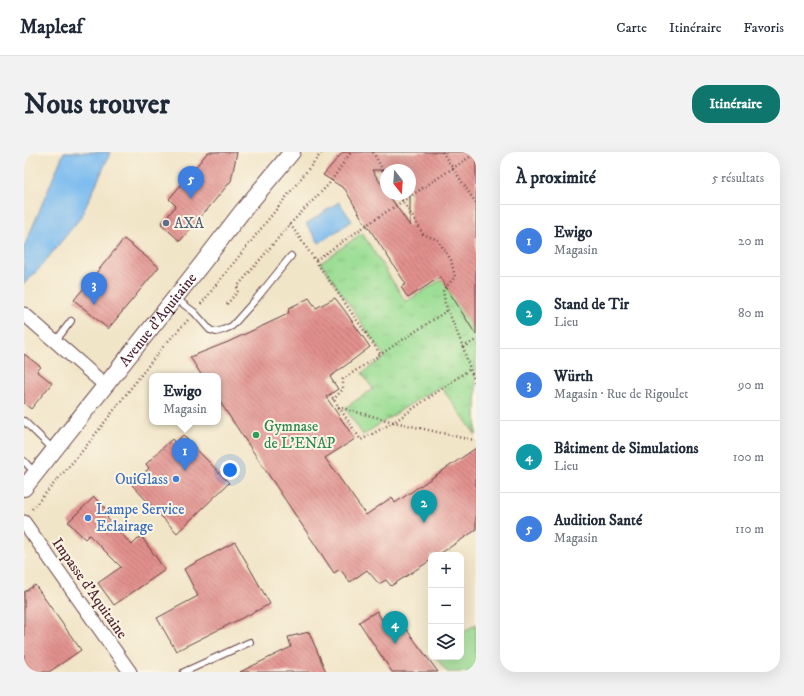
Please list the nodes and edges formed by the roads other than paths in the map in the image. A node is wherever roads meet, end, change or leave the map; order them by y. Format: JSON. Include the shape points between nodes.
{"nodes":[{"id":1,"x":291,"y":152,"type":"edge"},
{"id":2,"x":291,"y":256,"type":"dead end"},
{"id":3,"x":175,"y":298,"type":"junction"},
{"id":4,"x":24,"y":314,"type":"edge"},
{"id":5,"x":71,"y":321,"type":"dead end"},
{"id":6,"x":55,"y":342,"type":"junction"},
{"id":7,"x":105,"y":385,"type":"junction"},
{"id":8,"x":24,"y":421,"type":"edge"},
{"id":9,"x":54,"y":450,"type":"junction"},
{"id":10,"x":24,"y":461,"type":"edge"},
{"id":11,"x":35,"y":473,"type":"junction"},
{"id":12,"x":24,"y":488,"type":"edge"},
{"id":13,"x":24,"y":522,"type":"edge"},
{"id":14,"x":250,"y":642,"type":"dead end"},
{"id":15,"x":130,"y":672,"type":"edge"},
{"id":16,"x":184,"y":672,"type":"edge"}],
"edges":[{"from":1,"to":3,"type":"street","name":"Avenue d'Aquitaine"},
{"from":2,"to":3,"type":"lane","via":[[232,326],[222,330],[210,330],[194,312]]},
{"from":3,"to":7,"type":"street","name":"Avenue d'Aquitaine"},
{"from":4,"to":6,"type":"street"},
{"from":5,"to":6,"type":"lane"},
{"from":6,"to":7,"type":"street"},
{"from":7,"to":9,"type":"street","name":"Avenue d'Aquitaine"},
{"from":8,"to":9,"type":"lane"},
{"from":9,"to":11,"type":"street","name":"Avenue d'Aquitaine"},
{"from":10,"to":11,"type":"lane"},
{"from":11,"to":12,"type":"street","name":"Avenue d'Aquitaine"},
{"from":13,"to":15,"type":"street","name":"Impasse d'Aquitaine"},
{"from":14,"to":16,"type":"lane"}]}
